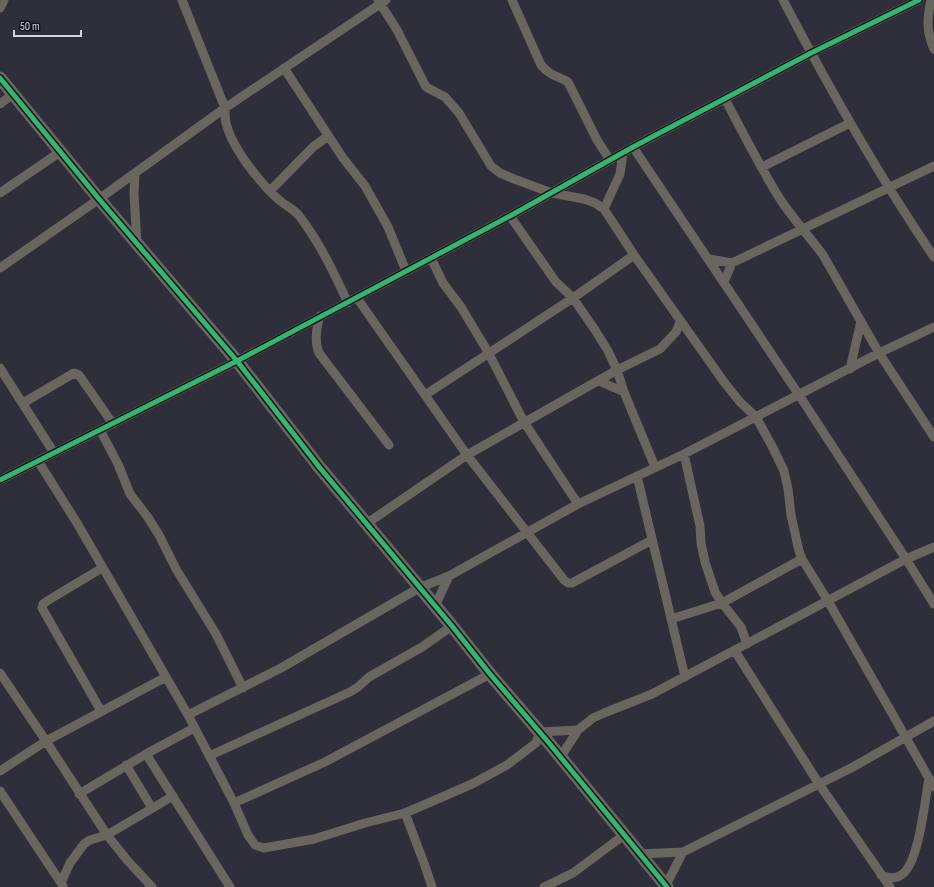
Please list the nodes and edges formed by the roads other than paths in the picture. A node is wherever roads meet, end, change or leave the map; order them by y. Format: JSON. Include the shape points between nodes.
{"nodes":[{"id":1,"x":4,"y":0,"type":"edge"},
{"id":2,"x":182,"y":0,"type":"edge"},
{"id":3,"x":512,"y":0,"type":"edge"},
{"id":4,"x":783,"y":0,"type":"edge"},
{"id":5,"x":919,"y":0,"type":"edge"},
{"id":6,"x":931,"y":0,"type":"edge"},
{"id":7,"x":381,"y":1,"type":"edge"},
{"id":8,"x":0,"y":8,"type":"edge"},
{"id":9,"x":934,"y":49,"type":"edge"},
{"id":10,"x":811,"y":53,"type":"junction"},
{"id":11,"x":284,"y":68,"type":"junction"},
{"id":12,"x":0,"y":78,"type":"edge"},
{"id":13,"x":13,"y":94,"type":"junction"},
{"id":14,"x":725,"y":99,"type":"junction"},
{"id":15,"x":0,"y":104,"type":"edge"},
{"id":16,"x":225,"y":108,"type":"junction"},
{"id":17,"x":850,"y":123,"type":"junction"},
{"id":18,"x":328,"y":136,"type":"junction"},
{"id":19,"x":633,"y":147,"type":"junction"},
{"id":20,"x":60,"y":152,"type":"junction"},
{"id":21,"x":623,"y":153,"type":"junction"},
{"id":22,"x":610,"y":160,"type":"junction"},
{"id":23,"x":934,"y":166,"type":"edge"},
{"id":24,"x":762,"y":168,"type":"junction"},
{"id":25,"x":135,"y":174,"type":"junction"},
{"id":26,"x":889,"y":188,"type":"junction"},
{"id":27,"x":270,"y":191,"type":"junction"},
{"id":28,"x":552,"y":192,"type":"junction"},
{"id":29,"x":0,"y":193,"type":"edge"},
{"id":30,"x":98,"y":200,"type":"junction"},
{"id":31,"x":604,"y":209,"type":"junction"},
{"id":32,"x":510,"y":216,"type":"junction"},
{"id":33,"x":801,"y":229,"type":"junction"},
{"id":34,"x":137,"y":245,"type":"junction"},
{"id":35,"x":634,"y":255,"type":"junction"},
{"id":36,"x":934,"y":257,"type":"edge"},
{"id":37,"x":431,"y":258,"type":"junction"},
{"id":38,"x":709,"y":259,"type":"junction"},
{"id":39,"x":732,"y":263,"type":"junction"},
{"id":40,"x":0,"y":268,"type":"edge"},
{"id":41,"x":406,"y":271,"type":"junction"},
{"id":42,"x":724,"y":282,"type":"junction"},
{"id":43,"x":357,"y":298,"type":"junction"},
{"id":44,"x":572,"y":298,"type":"junction"},
{"id":45,"x":348,"y":302,"type":"junction"},
{"id":46,"x":320,"y":316,"type":"junction"},
{"id":47,"x":861,"y":321,"type":"junction"},
{"id":48,"x":680,"y":322,"type":"junction"},
{"id":49,"x":934,"y":328,"type":"edge"},
{"id":50,"x":488,"y":352,"type":"junction"},
{"id":51,"x":880,"y":353,"type":"junction"},
{"id":52,"x":236,"y":361,"type":"junction"},
{"id":53,"x":0,"y":368,"type":"edge"},
{"id":54,"x":850,"y":369,"type":"junction"},
{"id":55,"x":617,"y":370,"type":"junction"},
{"id":56,"x":599,"y":381,"type":"junction"},
{"id":57,"x":624,"y":392,"type":"junction"},
{"id":58,"x":425,"y":394,"type":"junction"},
{"id":59,"x":799,"y":395,"type":"junction"},
{"id":60,"x":22,"y":403,"type":"junction"},
{"id":61,"x":756,"y":417,"type":"junction"},
{"id":62,"x":524,"y":422,"type":"junction"},
{"id":63,"x":113,"y":424,"type":"junction"},
{"id":64,"x":100,"y":430,"type":"junction"},
{"id":65,"x":934,"y":437,"type":"edge"},
{"id":66,"x":389,"y":445,"type":"dead end"},
{"id":67,"x":54,"y":453,"type":"junction"},
{"id":68,"x":684,"y":454,"type":"junction"},
{"id":69,"x":467,"y":455,"type":"junction"},
{"id":70,"x":38,"y":461,"type":"junction"},
{"id":71,"x":655,"y":467,"type":"junction"},
{"id":72,"x":637,"y":476,"type":"junction"},
{"id":73,"x":0,"y":480,"type":"edge"},
{"id":74,"x":578,"y":504,"type":"junction"},
{"id":75,"x":366,"y":524,"type":"junction"},
{"id":76,"x":526,"y":532,"type":"junction"},
{"id":77,"x":652,"y":540,"type":"junction"},
{"id":78,"x":934,"y":547,"type":"edge"},
{"id":79,"x":802,"y":559,"type":"junction"},
{"id":80,"x":906,"y":559,"type":"junction"},
{"id":81,"x":102,"y":568,"type":"junction"},
{"id":82,"x":449,"y":576,"type":"junction"},
{"id":83,"x":420,"y":588,"type":"junction"},
{"id":84,"x":828,"y":601,"type":"junction"},
{"id":85,"x":722,"y":603,"type":"junction"},
{"id":86,"x":934,"y":604,"type":"edge"},
{"id":87,"x":435,"y":606,"type":"junction"},
{"id":88,"x":671,"y":619,"type":"junction"},
{"id":89,"x":452,"y":626,"type":"junction"},
{"id":90,"x":747,"y":644,"type":"junction"},
{"id":91,"x":735,"y":651,"type":"junction"},
{"id":92,"x":0,"y":673,"type":"edge"},
{"id":93,"x":490,"y":674,"type":"junction"},
{"id":94,"x":166,"y":677,"type":"junction"},
{"id":95,"x":685,"y":677,"type":"junction"},
{"id":96,"x":243,"y":688,"type":"junction"},
{"id":97,"x":101,"y":711,"type":"junction"},
{"id":98,"x":188,"y":715,"type":"junction"},
{"id":99,"x":934,"y":721,"type":"edge"},
{"id":100,"x":194,"y":728,"type":"junction"},
{"id":101,"x":578,"y":730,"type":"junction"},
{"id":102,"x":540,"y":732,"type":"junction"},
{"id":103,"x":906,"y":737,"type":"junction"},
{"id":104,"x":46,"y":741,"type":"junction"},
{"id":105,"x":146,"y":754,"type":"junction"},
{"id":106,"x":209,"y":756,"type":"junction"},
{"id":107,"x":560,"y":758,"type":"junction"},
{"id":108,"x":126,"y":766,"type":"junction"},
{"id":109,"x":0,"y":771,"type":"edge"},
{"id":110,"x":929,"y":778,"type":"junction"},
{"id":111,"x":819,"y":784,"type":"junction"},
{"id":112,"x":934,"y":787,"type":"edge"},
{"id":113,"x":0,"y":791,"type":"edge"},
{"id":114,"x":79,"y":794,"type":"junction"},
{"id":115,"x":173,"y":796,"type":"junction"},
{"id":116,"x":234,"y":803,"type":"junction"},
{"id":117,"x":152,"y":808,"type":"junction"},
{"id":118,"x":405,"y":813,"type":"junction"},
{"id":119,"x":107,"y":835,"type":"junction"},
{"id":120,"x":624,"y":835,"type":"junction"},
{"id":121,"x":684,"y":852,"type":"junction"},
{"id":122,"x":640,"y":854,"type":"junction"},
{"id":123,"x":881,"y":875,"type":"junction"},
{"id":124,"x":62,"y":885,"type":"edge"},
{"id":125,"x":666,"y":886,"type":"edge"},
{"id":126,"x":152,"y":887,"type":"edge"},
{"id":127,"x":230,"y":887,"type":"edge"},
{"id":128,"x":432,"y":887,"type":"edge"},
{"id":129,"x":544,"y":887,"type":"edge"},
{"id":130,"x":890,"y":887,"type":"edge"}],
"edges":[{"from":1,"to":8,"type":"street"},
{"from":2,"to":16,"type":"street"},
{"from":3,"to":22,"type":"street","via":[[541,65],[553,76],[568,82]]},
{"from":4,"to":10,"type":"street"},
{"from":5,"to":10,"type":"street"},
{"from":6,"to":9,"type":"street","via":[[928,19]]},
{"from":7,"to":11,"type":"street"},
{"from":7,"to":28,"type":"street","via":[[426,86],[445,97],[459,113],[491,166],[500,173]]},
{"from":10,"to":14,"type":"street"},
{"from":10,"to":17,"type":"street"},
{"from":11,"to":16,"type":"street"},
{"from":11,"to":18,"type":"street"},
{"from":12,"to":13,"type":"street"},
{"from":13,"to":15,"type":"street"},
{"from":13,"to":20,"type":"street"},
{"from":14,"to":19,"type":"street"},
{"from":14,"to":24,"type":"street"},
{"from":16,"to":25,"type":"street"},
{"from":16,"to":27,"type":"street","via":[[226,123],[238,150]]},
{"from":17,"to":24,"type":"street"},
{"from":17,"to":26,"type":"street"},
{"from":18,"to":27,"type":"street","via":[[313,147]]},
{"from":18,"to":41,"type":"street","via":[[365,186],[388,227]]},
{"from":19,"to":21,"type":"street"},
{"from":19,"to":38,"type":"street"},
{"from":20,"to":29,"type":"street"},
{"from":20,"to":30,"type":"street"},
{"from":21,"to":22,"type":"street"},
{"from":21,"to":31,"type":"street","via":[[620,174]]},
{"from":22,"to":28,"type":"street"},
{"from":23,"to":26,"type":"street"},
{"from":24,"to":33,"type":"street"},
{"from":25,"to":30,"type":"street"},
{"from":25,"to":34,"type":"street"},
{"from":26,"to":33,"type":"street"},
{"from":26,"to":36,"type":"street"},
{"from":27,"to":45,"type":"street","via":[[299,215],[320,246]]},
{"from":28,"to":31,"type":"street","via":[[584,198]]},
{"from":28,"to":32,"type":"street"},
{"from":30,"to":34,"type":"street"},
{"from":30,"to":40,"type":"street"},
{"from":31,"to":35,"type":"street"},
{"from":32,"to":37,"type":"street"},
{"from":32,"to":44,"type":"street","via":[[556,282]]},
{"from":33,"to":39,"type":"street"},
{"from":33,"to":47,"type":"street","via":[[823,256]]},
{"from":34,"to":52,"type":"street"},
{"from":35,"to":44,"type":"street"},
{"from":35,"to":48,"type":"street"},
{"from":37,"to":41,"type":"street"},
{"from":37,"to":50,"type":"street","via":[[443,283]]},
{"from":38,"to":39,"type":"street"},
{"from":38,"to":42,"type":"street"},
{"from":39,"to":42,"type":"street"},
{"from":41,"to":43,"type":"street"},
{"from":42,"to":59,"type":"street"},
{"from":43,"to":45,"type":"street"},
{"from":43,"to":58,"type":"street"},
{"from":44,"to":50,"type":"street"},
{"from":44,"to":55,"type":"street","via":[[595,330]]},
{"from":45,"to":46,"type":"street"},
{"from":46,"to":52,"type":"street"},
{"from":46,"to":66,"type":"street","via":[[316,336],[319,353]]},
{"from":47,"to":51,"type":"street"},
{"from":47,"to":54,"type":"street"},
{"from":48,"to":55,"type":"street","via":[[676,332],[660,349]]},
{"from":48,"to":61,"type":"street","via":[[740,402]]},
{"from":49,"to":51,"type":"street"},
{"from":50,"to":58,"type":"street"},
{"from":50,"to":62,"type":"street"},
{"from":51,"to":54,"type":"street"},
{"from":51,"to":65,"type":"street"},
{"from":52,"to":63,"type":"street"},
{"from":52,"to":75,"type":"street"},
{"from":53,"to":60,"type":"street"},
{"from":54,"to":59,"type":"street"},
{"from":55,"to":56,"type":"street"},
{"from":55,"to":57,"type":"street"},
{"from":56,"to":57,"type":"street"},
{"from":56,"to":62,"type":"street"},
{"from":57,"to":71,"type":"street"},
{"from":58,"to":69,"type":"street"},
{"from":59,"to":61,"type":"street"},
{"from":59,"to":80,"type":"street"},
{"from":60,"to":63,"type":"street","via":[[74,373],[79,375]]},
{"from":60,"to":67,"type":"street"},
{"from":61,"to":68,"type":"street"},
{"from":61,"to":79,"type":"street","via":[[784,472]]},
{"from":62,"to":69,"type":"street"},
{"from":62,"to":74,"type":"street"},
{"from":63,"to":64,"type":"street"},
{"from":64,"to":67,"type":"street"},
{"from":64,"to":96,"type":"street","via":[[130,494],[159,535],[176,569],[216,634]]},
{"from":67,"to":70,"type":"street"},
{"from":68,"to":71,"type":"street"},
{"from":68,"to":85,"type":"street","via":[[705,562],[715,592]]},
{"from":69,"to":75,"type":"street"},
{"from":69,"to":76,"type":"street"},
{"from":70,"to":73,"type":"street"},
{"from":70,"to":81,"type":"street"},
{"from":71,"to":72,"type":"street"},
{"from":72,"to":74,"type":"street"},
{"from":72,"to":77,"type":"street"},
{"from":74,"to":76,"type":"street"},
{"from":75,"to":83,"type":"street"},
{"from":76,"to":77,"type":"street","via":[[568,584]]},
{"from":76,"to":82,"type":"street"},
{"from":77,"to":88,"type":"street"},
{"from":78,"to":80,"type":"street"},
{"from":79,"to":84,"type":"street"},
{"from":79,"to":85,"type":"street"},
{"from":80,"to":84,"type":"street"},
{"from":80,"to":86,"type":"street"},
{"from":81,"to":94,"type":"street"},
{"from":81,"to":97,"type":"street","via":[[42,604]]},
{"from":82,"to":83,"type":"street"},
{"from":82,"to":87,"type":"street"},
{"from":83,"to":87,"type":"street"},
{"from":83,"to":96,"type":"street"},
{"from":84,"to":90,"type":"street"},
{"from":84,"to":103,"type":"street"},
{"from":85,"to":88,"type":"street"},
{"from":85,"to":90,"type":"street","via":[[741,627]]},
{"from":87,"to":89,"type":"street"},
{"from":88,"to":95,"type":"street"},
{"from":89,"to":93,"type":"street"},
{"from":89,"to":106,"type":"street","via":[[350,692]]},
{"from":90,"to":91,"type":"street"},
{"from":91,"to":95,"type":"street"},
{"from":91,"to":111,"type":"street"},
{"from":92,"to":104,"type":"street"},
{"from":93,"to":102,"type":"street"},
{"from":93,"to":116,"type":"street","via":[[325,762]]},
{"from":94,"to":97,"type":"street"},
{"from":94,"to":98,"type":"street"},
{"from":95,"to":101,"type":"street","via":[[652,694],[593,718]]},
{"from":96,"to":98,"type":"street"},
{"from":97,"to":104,"type":"street"},
{"from":98,"to":100,"type":"street"},
{"from":99,"to":103,"type":"street"},
{"from":100,"to":105,"type":"street"},
{"from":100,"to":106,"type":"street"},
{"from":101,"to":102,"type":"street"},
{"from":101,"to":107,"type":"street"},
{"from":102,"to":107,"type":"street"},
{"from":102,"to":118,"type":"street","via":[[536,743],[507,765],[472,784]]},
{"from":103,"to":110,"type":"street"},
{"from":103,"to":111,"type":"street"},
{"from":104,"to":109,"type":"street"},
{"from":104,"to":114,"type":"street"},
{"from":105,"to":108,"type":"street"},
{"from":105,"to":115,"type":"street"},
{"from":106,"to":116,"type":"street"},
{"from":107,"to":120,"type":"street"},
{"from":108,"to":114,"type":"street"},
{"from":108,"to":117,"type":"street"},
{"from":110,"to":112,"type":"street"},
{"from":110,"to":123,"type":"street","via":[[918,843],[910,865],[901,876],[888,878]]},
{"from":111,"to":121,"type":"street"},
{"from":111,"to":123,"type":"street"},
{"from":113,"to":124,"type":"street"},
{"from":114,"to":119,"type":"street"},
{"from":115,"to":117,"type":"street"},
{"from":115,"to":127,"type":"street"},
{"from":116,"to":118,"type":"street","via":[[248,836],[255,844],[264,848],[314,840]]},
{"from":117,"to":119,"type":"street"},
{"from":118,"to":128,"type":"street"},
{"from":119,"to":124,"type":"street","via":[[84,844],[70,863]]},
{"from":119,"to":126,"type":"street"},
{"from":120,"to":122,"type":"street"},
{"from":120,"to":129,"type":"street","via":[[573,874]]},
{"from":121,"to":122,"type":"street"},
{"from":121,"to":125,"type":"street"},
{"from":122,"to":125,"type":"street"},
{"from":123,"to":130,"type":"street"}]}
